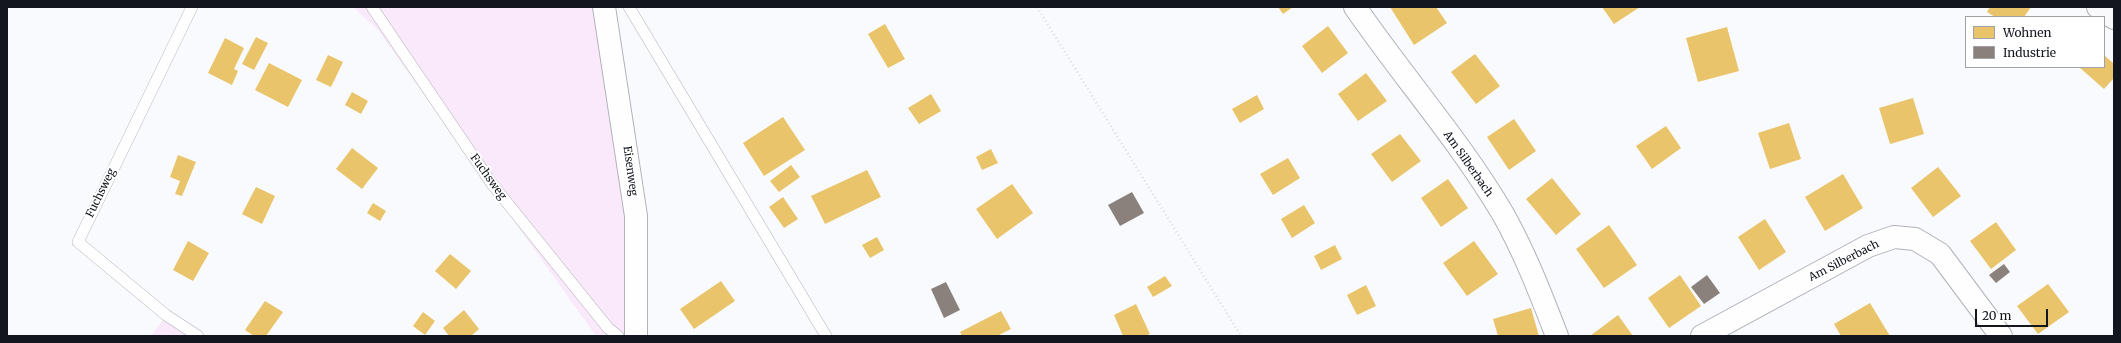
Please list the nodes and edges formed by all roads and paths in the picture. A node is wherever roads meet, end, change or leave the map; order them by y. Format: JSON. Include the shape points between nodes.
{"nodes":[{"id":1,"x":192,"y":7,"type":"edge"},
{"id":2,"x":372,"y":7,"type":"edge"},
{"id":3,"x":604,"y":7,"type":"edge"},
{"id":4,"x":629,"y":7,"type":"edge"},
{"id":5,"x":1037,"y":7,"type":"edge"},
{"id":6,"x":1355,"y":7,"type":"edge"},
{"id":7,"x":2098,"y":7,"type":"edge"},
{"id":8,"x":2114,"y":18,"type":"edge"},
{"id":9,"x":198,"y":336,"type":"edge"},
{"id":10,"x":618,"y":336,"type":"edge"},
{"id":11,"x":636,"y":336,"type":"edge"},
{"id":12,"x":826,"y":336,"type":"edge"},
{"id":13,"x":1241,"y":336,"type":"edge"},
{"id":14,"x":1557,"y":336,"type":"edge"},
{"id":15,"x":1702,"y":336,"type":"edge"},
{"id":16,"x":2001,"y":336,"type":"edge"}],
"edges":[{"from":1,"to":9,"type":"lane","name":"Fuchsweg","via":[[78,242],[166,315]]},
{"from":2,"to":10,"type":"lane","name":"Fuchsweg","via":[[492,184],[608,328]]},
{"from":3,"to":11,"type":"street","name":"Eisenweg","via":[[636,216]]},
{"from":4,"to":12,"type":"lane"},
{"from":5,"to":13,"type":"path"},
{"from":6,"to":14,"type":"street","name":"Am Silberbach","via":[[1503,214],[1535,279]]},
{"from":7,"to":8,"type":"street"},
{"from":15,"to":16,"type":"street","name":"Am Silberbach","via":[[1868,246],[1894,237],[1915,239],[1940,254]]}]}
